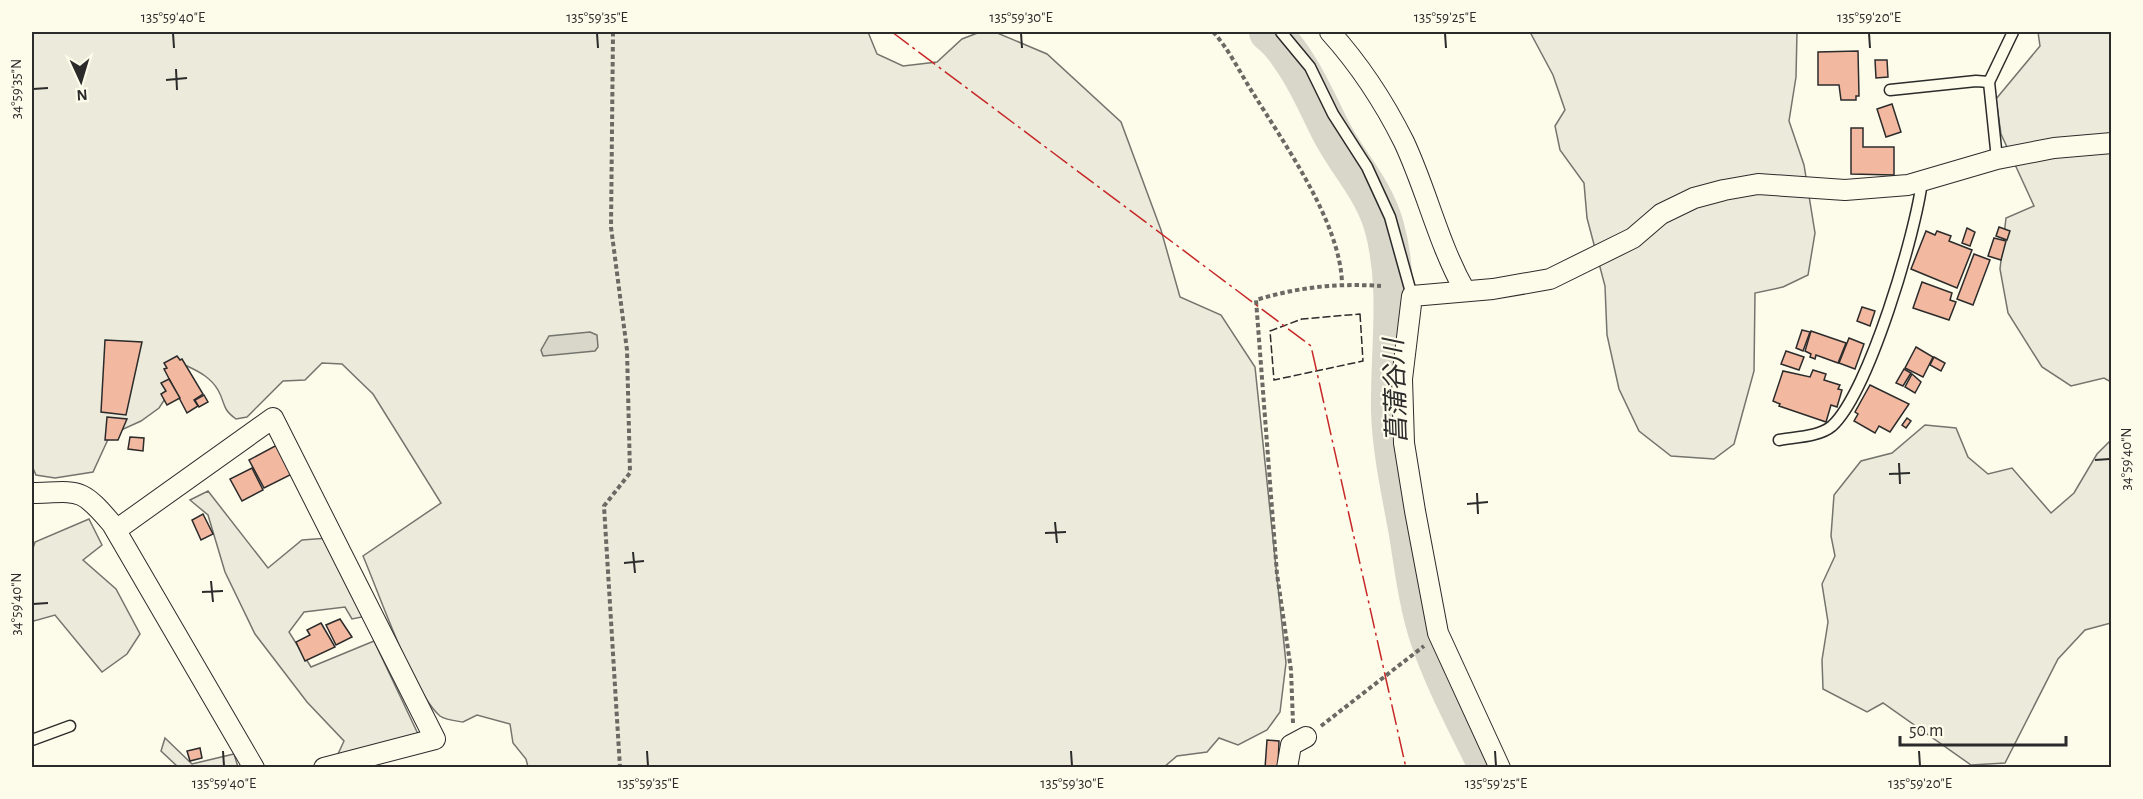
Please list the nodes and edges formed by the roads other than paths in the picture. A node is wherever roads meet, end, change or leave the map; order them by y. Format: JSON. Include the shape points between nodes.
{"nodes":[{"id":1,"x":1281,"y":32,"type":"edge"},
{"id":2,"x":1330,"y":32,"type":"edge"},
{"id":3,"x":2013,"y":32,"type":"edge"},
{"id":4,"x":1989,"y":82,"type":"junction"},
{"id":5,"x":1890,"y":90,"type":"dead end"},
{"id":6,"x":2112,"y":143,"type":"edge"},
{"id":7,"x":1996,"y":159,"type":"junction"},
{"id":8,"x":1922,"y":181,"type":"junction"},
{"id":9,"x":1465,"y":291,"type":"junction"},
{"id":10,"x":1412,"y":296,"type":"junction"},
{"id":11,"x":1779,"y":440,"type":"dead end"},
{"id":12,"x":32,"y":493,"type":"edge"},
{"id":13,"x":116,"y":530,"type":"junction"},
{"id":14,"x":70,"y":726,"type":"dead end"},
{"id":15,"x":32,"y":740,"type":"edge"},
{"id":16,"x":1299,"y":741,"type":"road end"},
{"id":17,"x":254,"y":768,"type":"edge"},
{"id":18,"x":324,"y":768,"type":"edge"},
{"id":19,"x":1287,"y":768,"type":"edge"},
{"id":20,"x":1500,"y":768,"type":"edge"}],
"edges":[{"from":1,"to":10,"type":"lane","via":[[1310,68],[1333,114],[1367,166],[1390,217]]},
{"from":2,"to":9,"type":"street","via":[[1371,87],[1404,142],[1437,234]]},
{"from":3,"to":4,"type":"lane"},
{"from":4,"to":5,"type":"lane"},
{"from":4,"to":7,"type":"lane"},
{"from":6,"to":7,"type":"street"},
{"from":7,"to":8,"type":"street"},
{"from":8,"to":9,"type":"street","via":[[1845,190],[1758,184],[1724,190],[1694,198],[1661,214],[1633,238],[1550,279]]},
{"from":8,"to":11,"type":"lane","via":[[1875,349],[1847,406],[1832,426],[1821,432]]},
{"from":9,"to":10,"type":"street"},
{"from":10,"to":20,"type":"street","via":[[1401,379],[1404,443],[1440,638]]},
{"from":12,"to":13,"type":"street","via":[[74,492],[91,498]]},
{"from":13,"to":17,"type":"street"},
{"from":13,"to":18,"type":"street","via":[[273,418],[435,740]]},
{"from":14,"to":15,"type":"lane"},
{"from":16,"to":19,"type":"street"}]}
